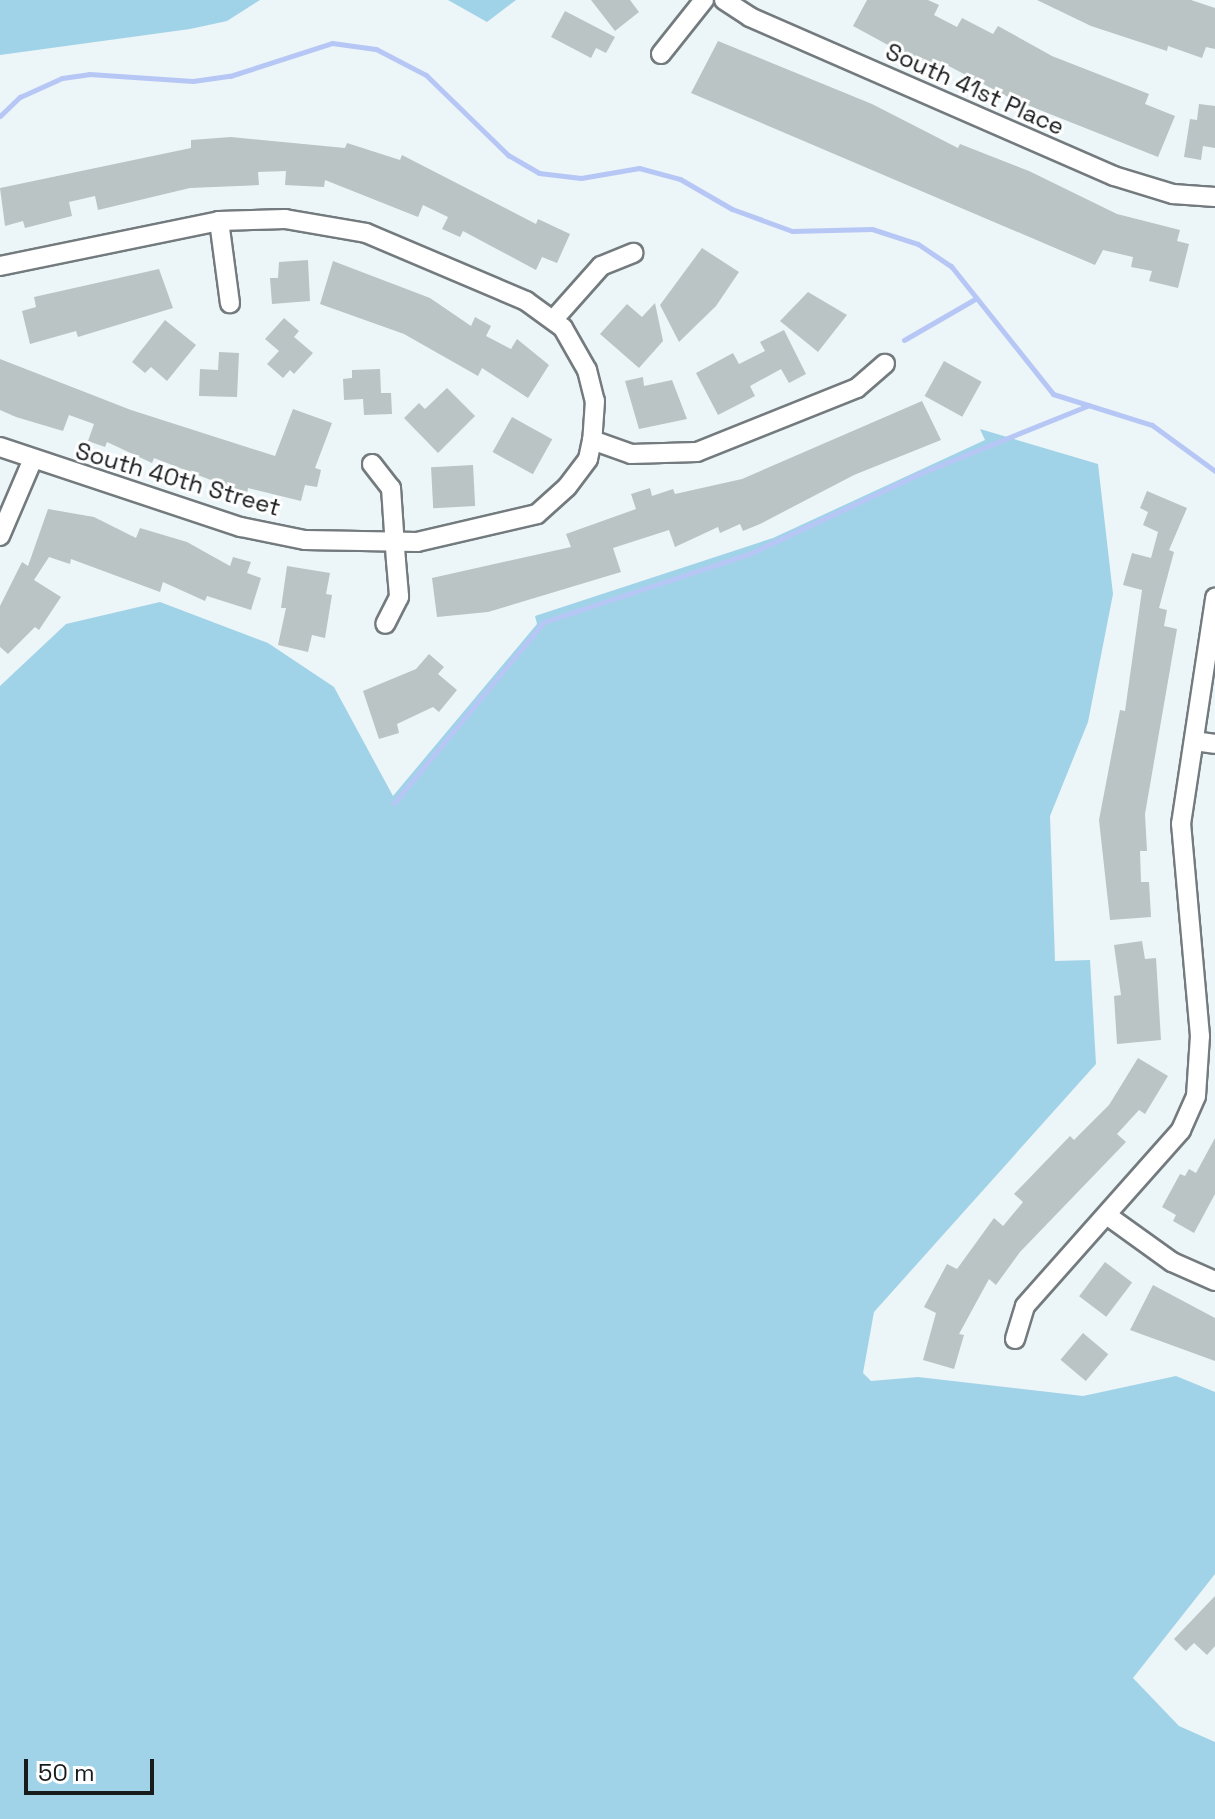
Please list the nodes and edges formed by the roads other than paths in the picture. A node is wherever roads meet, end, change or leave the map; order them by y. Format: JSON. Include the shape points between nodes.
{"nodes":[{"id":1,"x":704,"y":0,"type":"edge"},
{"id":2,"x":724,"y":0,"type":"edge"},
{"id":3,"x":661,"y":54,"type":"dead end"},
{"id":4,"x":1215,"y":197,"type":"edge"},
{"id":5,"x":219,"y":221,"type":"junction"},
{"id":6,"x":633,"y":253,"type":"dead end"},
{"id":7,"x":0,"y":266,"type":"edge"},
{"id":8,"x":230,"y":303,"type":"dead end"},
{"id":9,"x":554,"y":319,"type":"junction"},
{"id":10,"x":885,"y":364,"type":"dead end"},
{"id":11,"x":592,"y":440,"type":"junction"},
{"id":12,"x":0,"y":447,"type":"edge"},
{"id":13,"x":33,"y":459,"type":"junction"},
{"id":14,"x":372,"y":464,"type":"dead end"},
{"id":15,"x":0,"y":536,"type":"edge"},
{"id":16,"x":395,"y":543,"type":"junction"},
{"id":17,"x":1215,"y":598,"type":"edge"},
{"id":18,"x":385,"y":624,"type":"dead end"},
{"id":19,"x":1194,"y":741,"type":"junction"},
{"id":20,"x":1215,"y":744,"type":"edge"},
{"id":21,"x":1108,"y":1216,"type":"junction"},
{"id":22,"x":1215,"y":1281,"type":"edge"},
{"id":23,"x":1015,"y":1339,"type":"dead end"}],
"edges":[{"from":1,"to":3,"type":"street"},
{"from":2,"to":4,"type":"street","name":"South 41st Place","via":[[750,17],[1114,176],[1173,194]]},
{"from":5,"to":7,"type":"street"},
{"from":5,"to":8,"type":"street"},
{"from":5,"to":9,"type":"street","via":[[285,219],[366,233],[526,301]]},
{"from":6,"to":9,"type":"street","via":[[601,266]]},
{"from":9,"to":11,"type":"street","via":[[574,340],[587,370],[595,401]]},
{"from":10,"to":11,"type":"street","via":[[857,388],[697,452],[631,454]]},
{"from":11,"to":16,"type":"street","name":"South 40th Street","via":[[588,459],[537,514],[497,527]]},
{"from":12,"to":13,"type":"street","name":"South 40th Street"},
{"from":13,"to":15,"type":"street"},
{"from":13,"to":16,"type":"street","name":"South 40th Street","via":[[241,527],[305,540]]},
{"from":14,"to":16,"type":"street","via":[[391,488]]},
{"from":16,"to":18,"type":"street","via":[[399,597]]},
{"from":17,"to":19,"type":"street"},
{"from":19,"to":20,"type":"street"},
{"from":19,"to":21,"type":"street","via":[[1181,824],[1200,1036],[1196,1096],[1181,1130]]},
{"from":21,"to":22,"type":"street","via":[[1172,1262]]},
{"from":21,"to":23,"type":"street","via":[[1025,1306]]}]}
